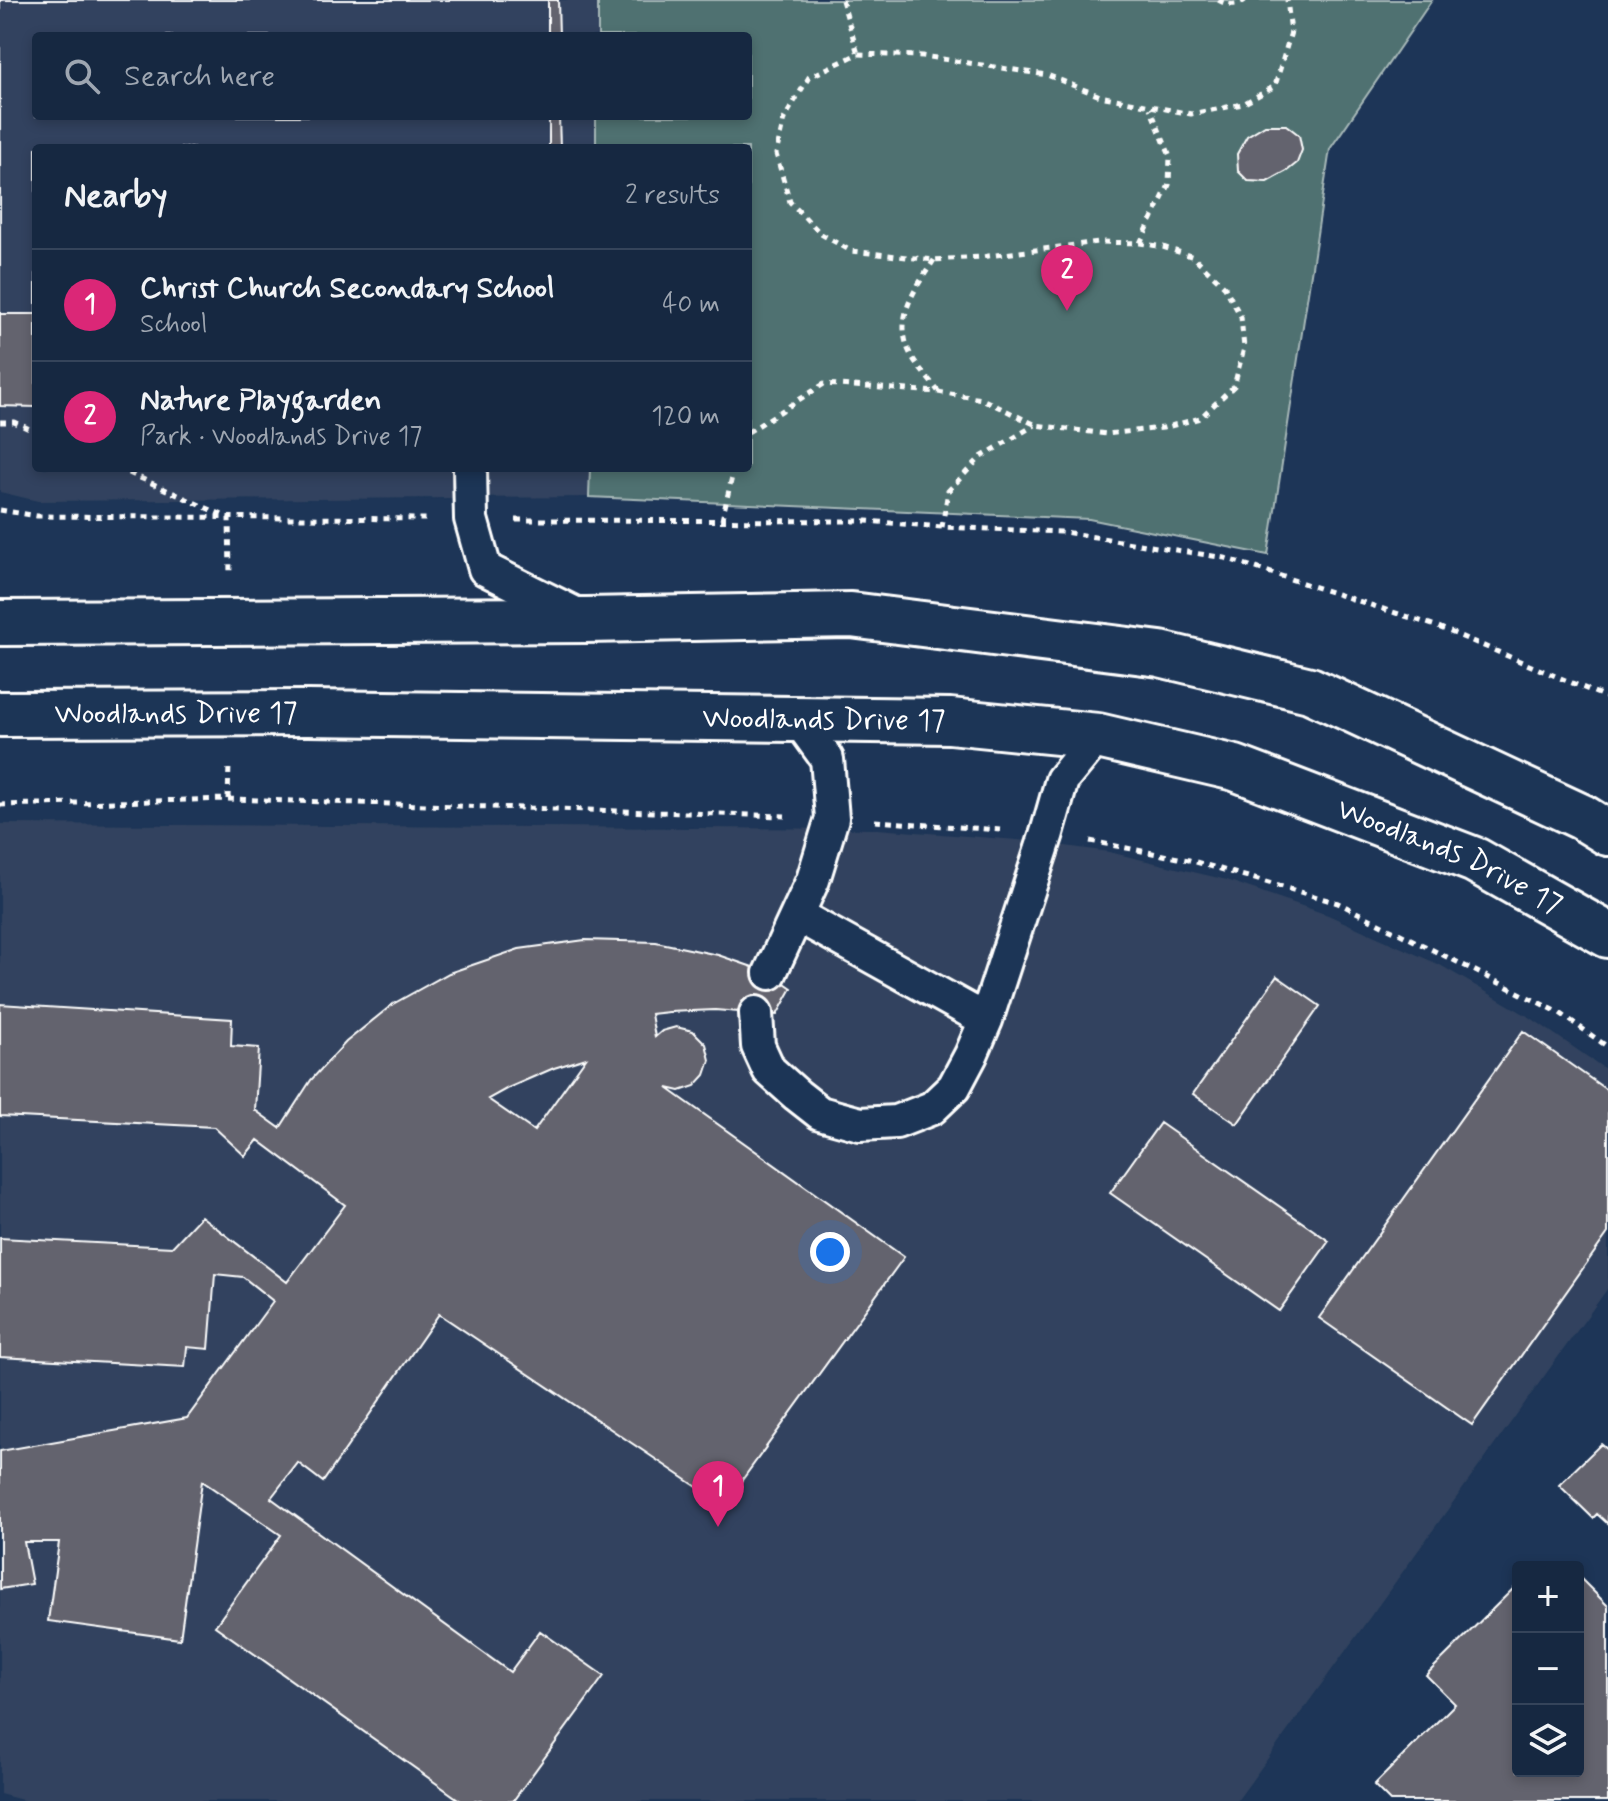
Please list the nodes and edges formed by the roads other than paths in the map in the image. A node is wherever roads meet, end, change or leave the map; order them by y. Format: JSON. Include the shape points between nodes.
{"nodes":[{"id":1,"x":470,"y":472,"type":"edge"},
{"id":2,"x":586,"y":620,"type":"junction"},
{"id":3,"x":0,"y":623,"type":"edge"},
{"id":4,"x":0,"y":714,"type":"edge"},
{"id":5,"x":798,"y":719,"type":"junction"},
{"id":6,"x":1098,"y":736,"type":"junction"},
{"id":7,"x":1608,"y":833,"type":"edge"},
{"id":8,"x":797,"y":915,"type":"junction"},
{"id":9,"x":1608,"y":935,"type":"edge"},
{"id":10,"x":770,"y":973,"type":"dead end"},
{"id":11,"x":756,"y":1013,"type":"dead end"},
{"id":12,"x":986,"y":1020,"type":"junction"}],
"edges":[{"from":1,"to":2,"type":"lane","via":[[471,519],[485,569]]},
{"from":2,"to":3,"type":"street"},
{"from":2,"to":7,"type":"street","via":[[851,615],[1160,654],[1310,690]]},
{"from":4,"to":5,"type":"street","name":"Woodlands Drive 17"},
{"from":5,"to":6,"type":"street","name":"Woodlands Drive 17","via":[[950,721]]},
{"from":5,"to":8,"type":"lane","via":[[827,759],[832,818]]},
{"from":6,"to":9,"type":"street","name":"Woodlands Drive 17","via":[[1235,768],[1475,860]]},
{"from":6,"to":12,"type":"lane","via":[[1062,780]]},
{"from":8,"to":10,"type":"lane"},
{"from":8,"to":12,"type":"lane"},
{"from":11,"to":12,"type":"lane","via":[[758,1046],[769,1070],[820,1113],[860,1124],[896,1122],[932,1108],[954,1087]]}]}
